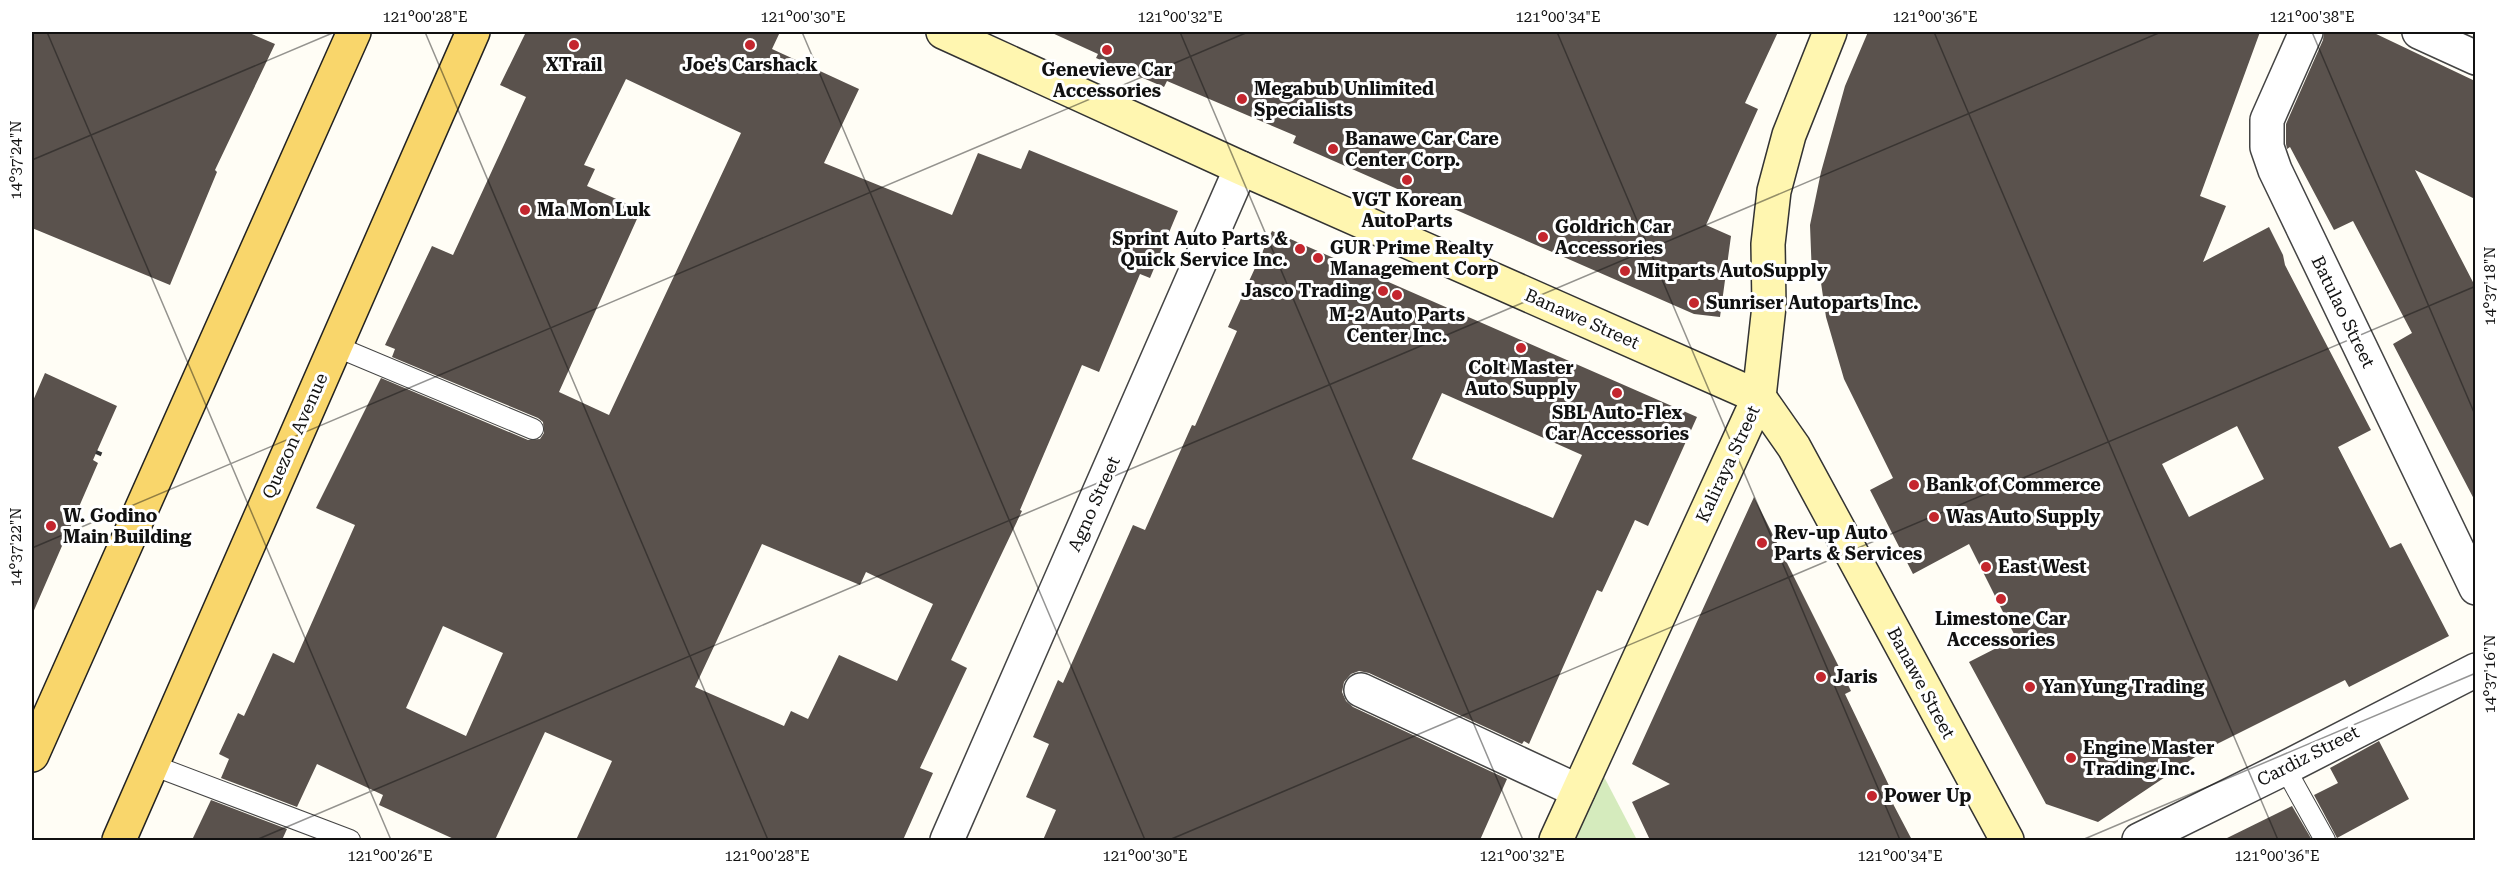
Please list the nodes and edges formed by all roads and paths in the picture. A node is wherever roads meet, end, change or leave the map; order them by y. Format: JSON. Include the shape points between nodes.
{"nodes":[{"id":1,"x":354,"y":32,"type":"edge"},
{"id":2,"x":472,"y":32,"type":"edge"},
{"id":3,"x":943,"y":32,"type":"edge"},
{"id":4,"x":1830,"y":32,"type":"edge"},
{"id":5,"x":2306,"y":32,"type":"edge"},
{"id":6,"x":2419,"y":32,"type":"edge"},
{"id":7,"x":2475,"y":58,"type":"edge"},
{"id":8,"x":1241,"y":168,"type":"junction"},
{"id":9,"x":335,"y":346,"type":"junction"},
{"id":10,"x":1759,"y":397,"type":"junction"},
{"id":11,"x":533,"y":429,"type":"dead end"},
{"id":12,"x":96,"y":452,"type":"dead end"},
{"id":13,"x":103,"y":455,"type":"dead end"},
{"id":14,"x":2475,"y":588,"type":"edge"},
{"id":15,"x":2475,"y":669,"type":"edge"},
{"id":16,"x":1360,"y":690,"type":"dead end"},
{"id":17,"x":32,"y":755,"type":"edge"},
{"id":18,"x":152,"y":765,"type":"junction"},
{"id":19,"x":2285,"y":768,"type":"junction"},
{"id":20,"x":1578,"y":791,"type":"junction"},
{"id":21,"x":312,"y":834,"type":"edge"},
{"id":22,"x":119,"y":840,"type":"edge"},
{"id":23,"x":351,"y":840,"type":"edge"},
{"id":24,"x":947,"y":840,"type":"edge"},
{"id":25,"x":1556,"y":840,"type":"edge"},
{"id":26,"x":2007,"y":840,"type":"edge"},
{"id":27,"x":2139,"y":840,"type":"edge"},
{"id":28,"x":2325,"y":840,"type":"edge"}],
"edges":[{"from":1,"to":17,"type":"main road"},
{"from":2,"to":9,"type":"main road","name":"Quezon Avenue"},
{"from":3,"to":8,"type":"main road","name":"Banawe Street"},
{"from":4,"to":10,"type":"main road","name":"Kaliraya Street","via":[[1789,135],[1774,191],[1768,243],[1769,306]]},
{"from":5,"to":14,"type":"street","name":"Batulao Street","via":[[2267,120],[2267,147]]},
{"from":6,"to":7,"type":"street"},
{"from":8,"to":10,"type":"main road","name":"Banawe Street"},
{"from":8,"to":24,"type":"street","name":"Agno Street"},
{"from":9,"to":11,"type":"lane"},
{"from":9,"to":18,"type":"main road","name":"Quezon Avenue"},
{"from":10,"to":20,"type":"main road","name":"Kaliraya Street"},
{"from":10,"to":26,"type":"main road","name":"Banawe Street","via":[[1794,447]]},
{"from":12,"to":13,"type":"path"},
{"from":15,"to":19,"type":"street","name":"Cardiz Street"},
{"from":16,"to":20,"type":"street"},
{"from":18,"to":21,"type":"lane"},
{"from":18,"to":22,"type":"main road","name":"Quezon Avenue"},
{"from":19,"to":27,"type":"street","name":"Cardiz Street"},
{"from":19,"to":28,"type":"lane"},
{"from":20,"to":25,"type":"main road","name":"Kaliraya Street"},
{"from":21,"to":23,"type":"lane"}]}
